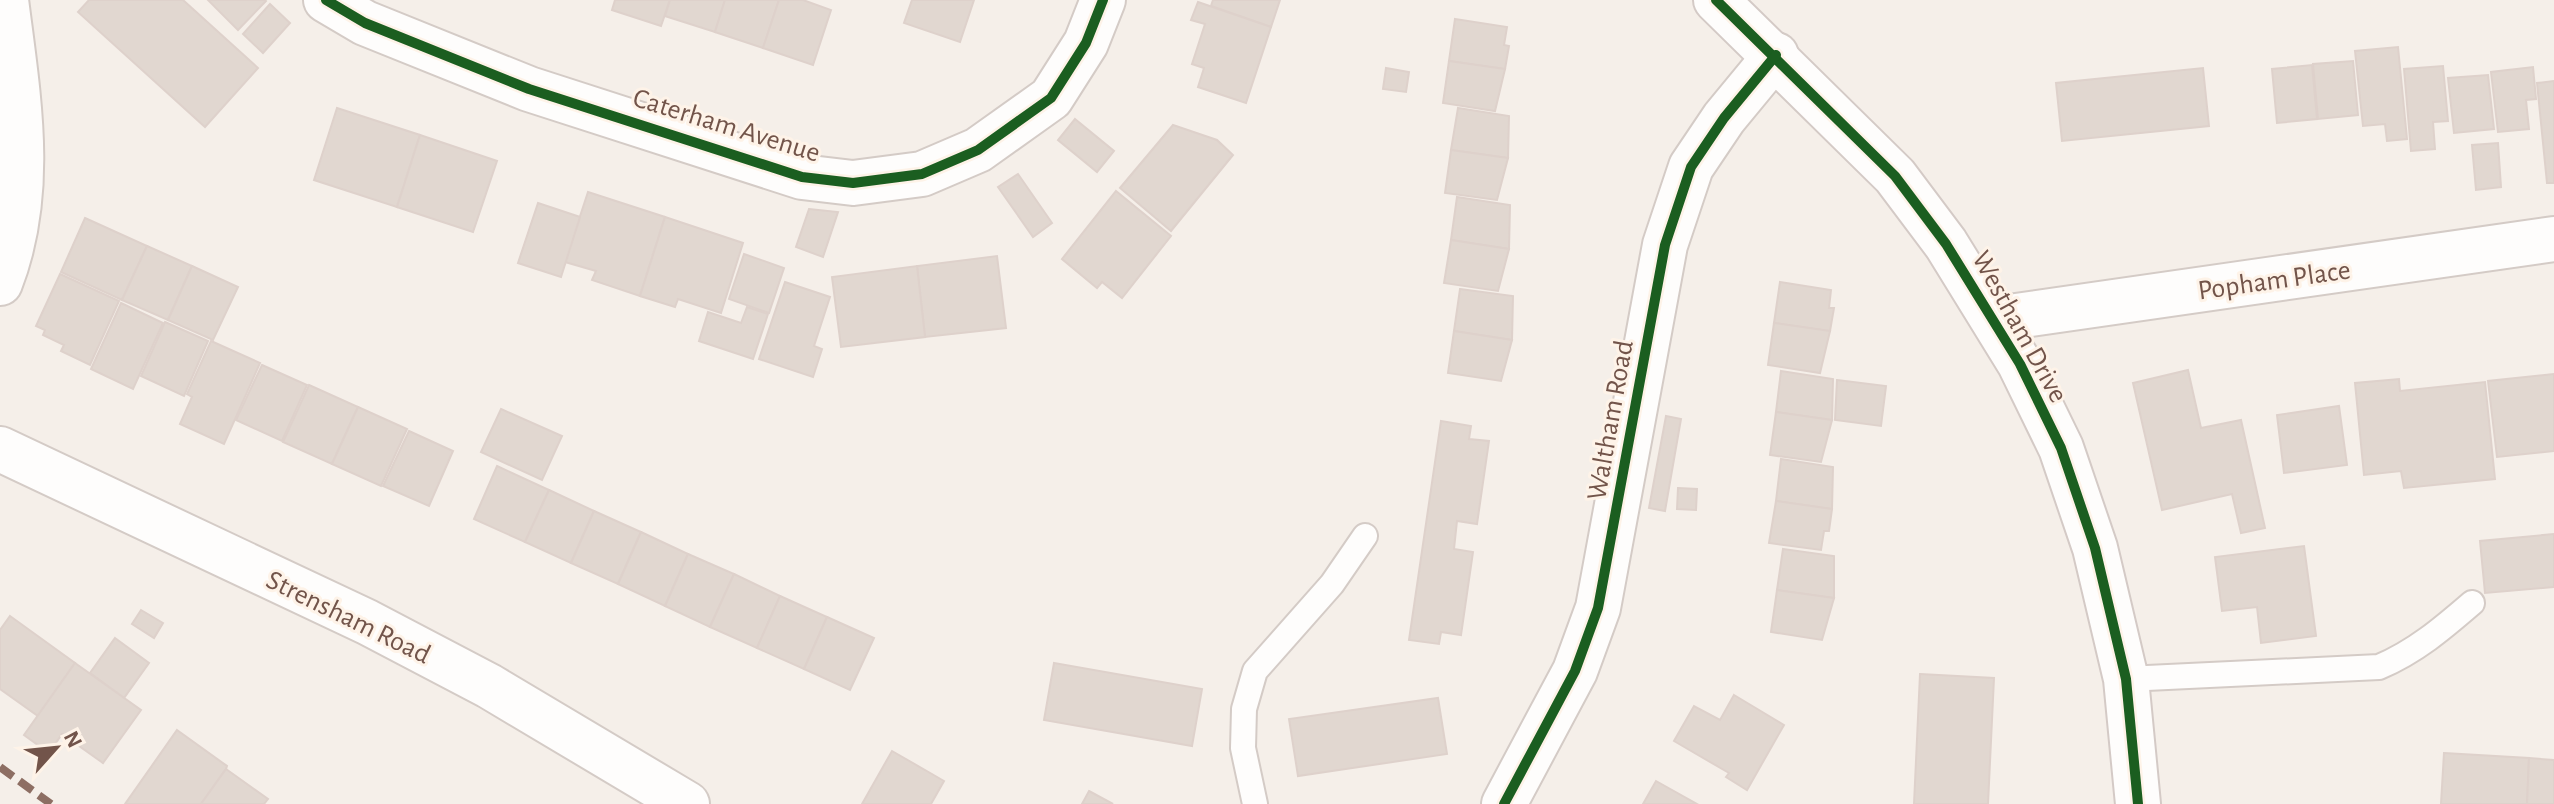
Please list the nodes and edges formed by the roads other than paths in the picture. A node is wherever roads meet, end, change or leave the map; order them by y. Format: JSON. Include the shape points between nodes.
{"nodes":[{"id":1,"x":6,"y":0,"type":"edge"},
{"id":2,"x":326,"y":0,"type":"edge"},
{"id":3,"x":1103,"y":0,"type":"edge"},
{"id":4,"x":1716,"y":0,"type":"edge"},
{"id":5,"x":1776,"y":55,"type":"junction"},
{"id":6,"x":10,"y":199,"type":"edge"},
{"id":7,"x":2554,"y":239,"type":"edge"},
{"id":8,"x":0,"y":283,"type":"edge"},
{"id":9,"x":1995,"y":319,"type":"junction"},
{"id":10,"x":0,"y":449,"type":"edge"},
{"id":11,"x":1365,"y":536,"type":"dead end"},
{"id":12,"x":2472,"y":603,"type":"dead end"},
{"id":13,"x":2126,"y":679,"type":"junction"},
{"id":14,"x":687,"y":804,"type":"edge"},
{"id":15,"x":1255,"y":804,"type":"edge"},
{"id":16,"x":1504,"y":804,"type":"edge"},
{"id":17,"x":2138,"y":804,"type":"edge"}],
"edges":[{"from":1,"to":6,"type":"street","via":[[23,143]]},
{"from":2,"to":3,"type":"street","name":"Caterham Avenue","via":[[365,23],[529,89],[802,177],[853,183],[922,174],[978,150],[1039,107],[1051,98],[1086,43]]},
{"from":4,"to":5,"type":"street","name":"Westham Drive"},
{"from":5,"to":9,"type":"street","name":"Westham Drive","via":[[1895,176]]},
{"from":5,"to":16,"type":"street","name":"Waltham Road","via":[[1691,167],[1665,245],[1598,608],[1575,671]]},
{"from":6,"to":8,"type":"street"},
{"from":7,"to":9,"type":"street","name":"Popham Place"},
{"from":9,"to":13,"type":"street","name":"Westham Drive","via":[[2061,448],[2095,548]]},
{"from":10,"to":14,"type":"street","name":"Strensham Road","via":[[367,622],[489,686]]},
{"from":11,"to":15,"type":"lane","via":[[1332,584],[1255,671],[1244,709],[1243,748]]},
{"from":12,"to":13,"type":"lane","via":[[2433,637],[2379,667]]},
{"from":13,"to":17,"type":"street","name":"Westham Drive"}]}
